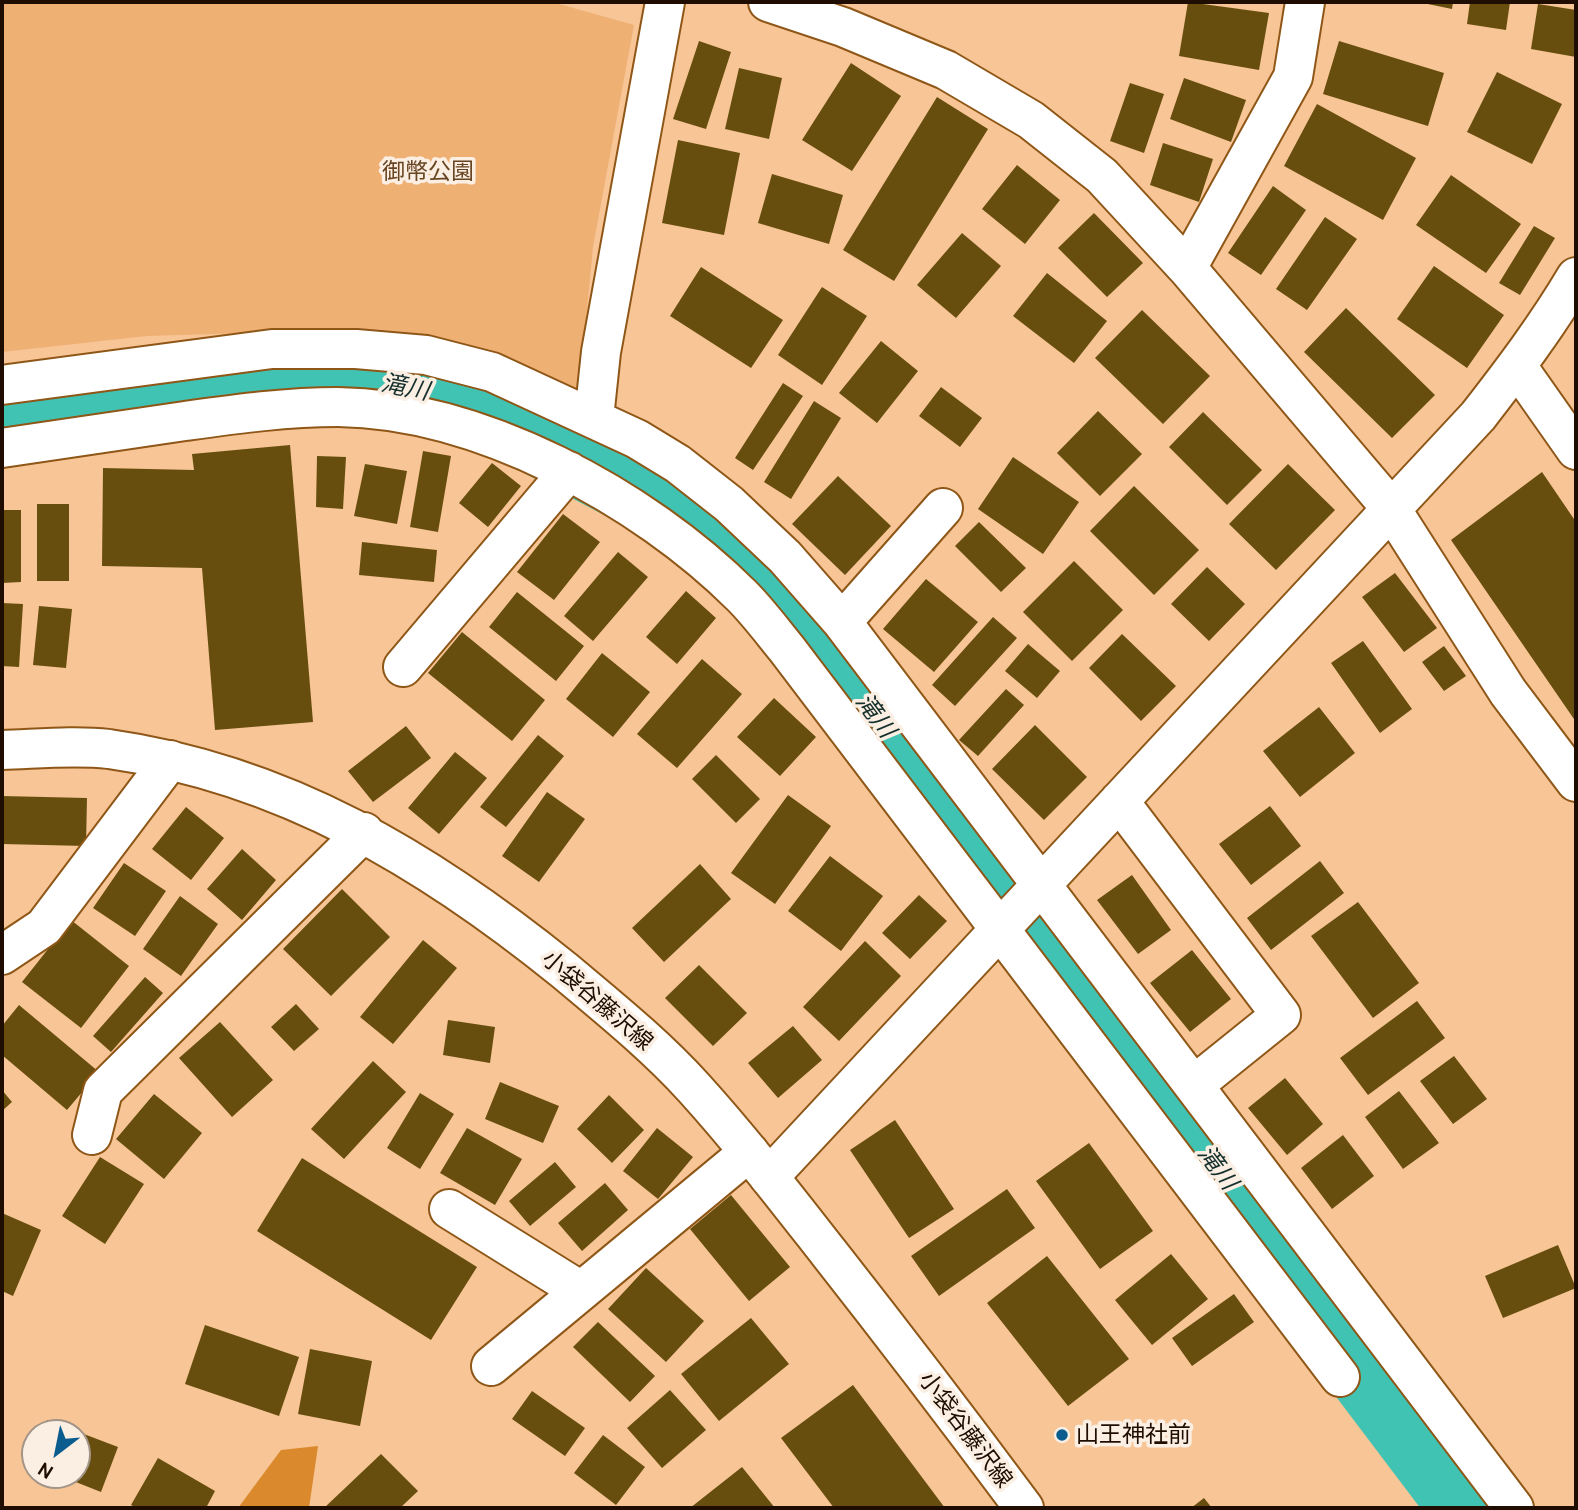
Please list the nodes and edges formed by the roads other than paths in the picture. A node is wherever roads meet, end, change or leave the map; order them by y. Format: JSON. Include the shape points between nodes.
{"nodes":[{"id":1,"x":665,"y":2,"type":"edge"},
{"id":2,"x":768,"y":2,"type":"edge"},
{"id":3,"x":1306,"y":2,"type":"edge"},
{"id":4,"x":1187,"y":268,"type":"junction"},
{"id":5,"x":1576,"y":277,"type":"edge"},
{"id":6,"x":1517,"y":366,"type":"junction"},
{"id":7,"x":2,"y":386,"type":"edge"},
{"id":8,"x":594,"y":418,"type":"junction"},
{"id":9,"x":2,"y":448,"type":"edge"},
{"id":10,"x":1576,"y":450,"type":"edge"},
{"id":11,"x":569,"y":471,"type":"junction"},
{"id":12,"x":1390,"y":507,"type":"junction"},
{"id":13,"x":943,"y":508,"type":"dead end"},
{"id":14,"x":842,"y":622,"type":"junction"},
{"id":15,"x":403,"y":667,"type":"dead end"},
{"id":16,"x":2,"y":750,"type":"edge"},
{"id":17,"x":170,"y":760,"type":"junction"},
{"id":18,"x":1576,"y":782,"type":"edge"},
{"id":19,"x":1119,"y":801,"type":"junction"},
{"id":20,"x":364,"y":832,"type":"junction"},
{"id":21,"x":1021,"y":908,"type":"junction"},
{"id":22,"x":2,"y":955,"type":"edge"},
{"id":23,"x":1194,"y":1085,"type":"junction"},
{"id":24,"x":92,"y":1135,"type":"dead end"},
{"id":25,"x":759,"y":1164,"type":"junction"},
{"id":26,"x":449,"y":1209,"type":"dead end"},
{"id":27,"x":581,"y":1292,"type":"junction"},
{"id":28,"x":491,"y":1366,"type":"dead end"},
{"id":29,"x":1339,"y":1377,"type":"dead end"},
{"id":30,"x":1024,"y":1508,"type":"edge"},
{"id":31,"x":1514,"y":1508,"type":"edge"}],
"edges":[{"from":1,"to":8,"type":"street","via":[[601,352]]},
{"from":2,"to":4,"type":"street","via":[[946,70],[1031,120],[1102,176]]},
{"from":3,"to":4,"type":"street","via":[[1293,77]]},
{"from":4,"to":12,"type":"street"},
{"from":5,"to":6,"type":"street"},
{"from":6,"to":10,"type":"street"},
{"from":6,"to":12,"type":"street","via":[[1478,416]]},
{"from":7,"to":8,"type":"street","via":[[272,349],[356,349],[426,355],[492,372]]},
{"from":8,"to":14,"type":"street","via":[[678,464],[729,504],[785,557]]},
{"from":9,"to":11,"type":"street","via":[[270,409],[340,407],[414,414],[482,434]]},
{"from":11,"to":15,"type":"street"},
{"from":11,"to":21,"type":"street","via":[[625,503],[688,548],[743,596],[794,659]]},
{"from":12,"to":18,"type":"street","via":[[1508,692]]},
{"from":12,"to":19,"type":"street"},
{"from":13,"to":14,"type":"street"},
{"from":14,"to":21,"type":"street"},
{"from":16,"to":17,"type":"street","name":"小袋谷藤沢線","via":[[104,749]]},
{"from":17,"to":20,"type":"street","name":"小袋谷藤沢線","via":[[237,778]]},
{"from":17,"to":22,"type":"street","via":[[44,927]]},
{"from":19,"to":21,"type":"street"},
{"from":19,"to":23,"type":"street","via":[[1281,1015]]},
{"from":20,"to":24,"type":"street","via":[[103,1091]]},
{"from":20,"to":25,"type":"street","name":"小袋谷藤沢線","via":[[452,885],[618,1015],[691,1085]]},
{"from":21,"to":23,"type":"street"},
{"from":21,"to":25,"type":"street"},
{"from":21,"to":29,"type":"street"},
{"from":23,"to":31,"type":"street"},
{"from":25,"to":27,"type":"street"},
{"from":25,"to":30,"type":"street","name":"小袋谷藤沢線"},
{"from":26,"to":27,"type":"street"},
{"from":27,"to":28,"type":"street"}]}
